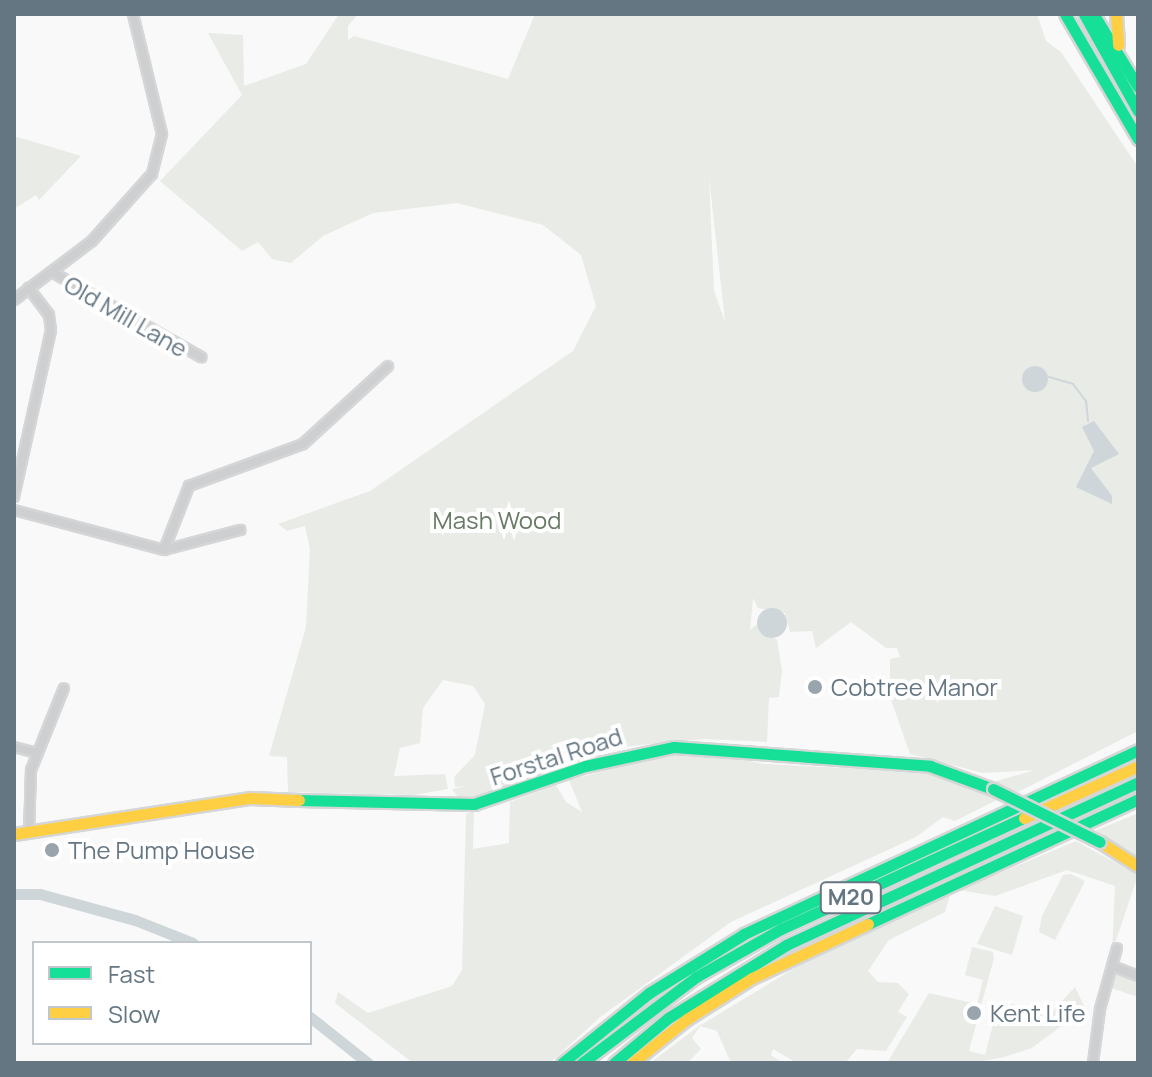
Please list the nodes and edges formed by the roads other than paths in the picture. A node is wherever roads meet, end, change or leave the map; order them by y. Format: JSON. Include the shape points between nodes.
{"nodes":[{"id":1,"x":133,"y":14,"type":"edge"},
{"id":2,"x":1065,"y":14,"type":"edge"},
{"id":3,"x":1084,"y":14,"type":"edge"},
{"id":4,"x":1094,"y":14,"type":"edge"},
{"id":5,"x":1116,"y":14,"type":"edge"},
{"id":6,"x":1138,"y":81,"type":"edge"},
{"id":7,"x":1138,"y":87,"type":"edge"},
{"id":8,"x":1105,"y":88,"type":"junction"},
{"id":9,"x":1138,"y":111,"type":"edge"},
{"id":10,"x":1138,"y":139,"type":"edge"},
{"id":11,"x":1138,"y":154,"type":"edge"},
{"id":12,"x":52,"y":272,"type":"junction"},
{"id":13,"x":29,"y":288,"type":"junction"},
{"id":14,"x":14,"y":300,"type":"edge"},
{"id":15,"x":201,"y":357,"type":"dead end"},
{"id":16,"x":388,"y":366,"type":"dead end"},
{"id":17,"x":14,"y":497,"type":"edge"},
{"id":18,"x":14,"y":510,"type":"edge"},
{"id":19,"x":240,"y":530,"type":"dead end"},
{"id":20,"x":164,"y":550,"type":"junction"},
{"id":21,"x":64,"y":688,"type":"dead end"},
{"id":22,"x":1138,"y":743,"type":"edge"},
{"id":23,"x":14,"y":747,"type":"edge"},
{"id":24,"x":1138,"y":750,"type":"edge"},
{"id":25,"x":37,"y":753,"type":"junction"},
{"id":26,"x":1138,"y":766,"type":"edge"},
{"id":27,"x":1068,"y":782,"type":"junction"},
{"id":28,"x":1138,"y":782,"type":"edge"},
{"id":29,"x":1138,"y":801,"type":"edge"},
{"id":30,"x":29,"y":833,"type":"junction"},
{"id":31,"x":14,"y":834,"type":"edge"},
{"id":32,"x":1138,"y":866,"type":"edge"},
{"id":33,"x":1117,"y":948,"type":"dead end"},
{"id":34,"x":1112,"y":966,"type":"junction"},
{"id":35,"x":1138,"y":976,"type":"edge"},
{"id":36,"x":562,"y":1063,"type":"edge"},
{"id":37,"x":582,"y":1063,"type":"edge"},
{"id":38,"x":614,"y":1063,"type":"edge"},
{"id":39,"x":632,"y":1063,"type":"edge"},
{"id":40,"x":1093,"y":1063,"type":"edge"}],
"edges":[{"from":1,"to":12,"type":"street","via":[[162,134],[152,174],[92,241]]},
{"from":2,"to":8,"type":"main road"},
{"from":3,"to":9,"type":"main road"},
{"from":4,"to":7,"type":"main road"},
{"from":5,"to":6,"type":"main road","via":[[1118,44]]},
{"from":8,"to":10,"type":"main road"},
{"from":8,"to":11,"type":"main road"},
{"from":12,"to":13,"type":"street"},
{"from":12,"to":15,"type":"street","name":"Old Mill Lane"},
{"from":13,"to":14,"type":"street"},
{"from":13,"to":17,"type":"street","via":[[49,315],[51,330]]},
{"from":16,"to":20,"type":"street","via":[[303,444],[189,486]]},
{"from":18,"to":20,"type":"street"},
{"from":19,"to":20,"type":"street"},
{"from":21,"to":25,"type":"street"},
{"from":22,"to":27,"type":"main road","number":"M20"},
{"from":23,"to":25,"type":"street"},
{"from":24,"to":27,"type":"main road","number":"M20"},
{"from":25,"to":30,"type":"street","via":[[28,786]]},
{"from":26,"to":37,"type":"main road","number":"M20","via":[[781,929],[696,977]]},
{"from":27,"to":36,"type":"main road","number":"M20","via":[[712,952],[625,1011]]},
{"from":28,"to":38,"type":"main road","number":"M20","via":[[786,945],[679,1010]]},
{"from":29,"to":39,"type":"main road","number":"M20","via":[[752,978],[687,1019]]},
{"from":30,"to":31,"type":"main road","name":"Forstal Road"},
{"from":30,"to":32,"type":"main road","name":"Forstal Road","bridge":true,"via":[[250,798],[474,804],[585,766],[674,747],[930,766],[993,789]]},
{"from":33,"to":34,"type":"street"},
{"from":34,"to":35,"type":"street"},
{"from":34,"to":40,"type":"street"}]}
